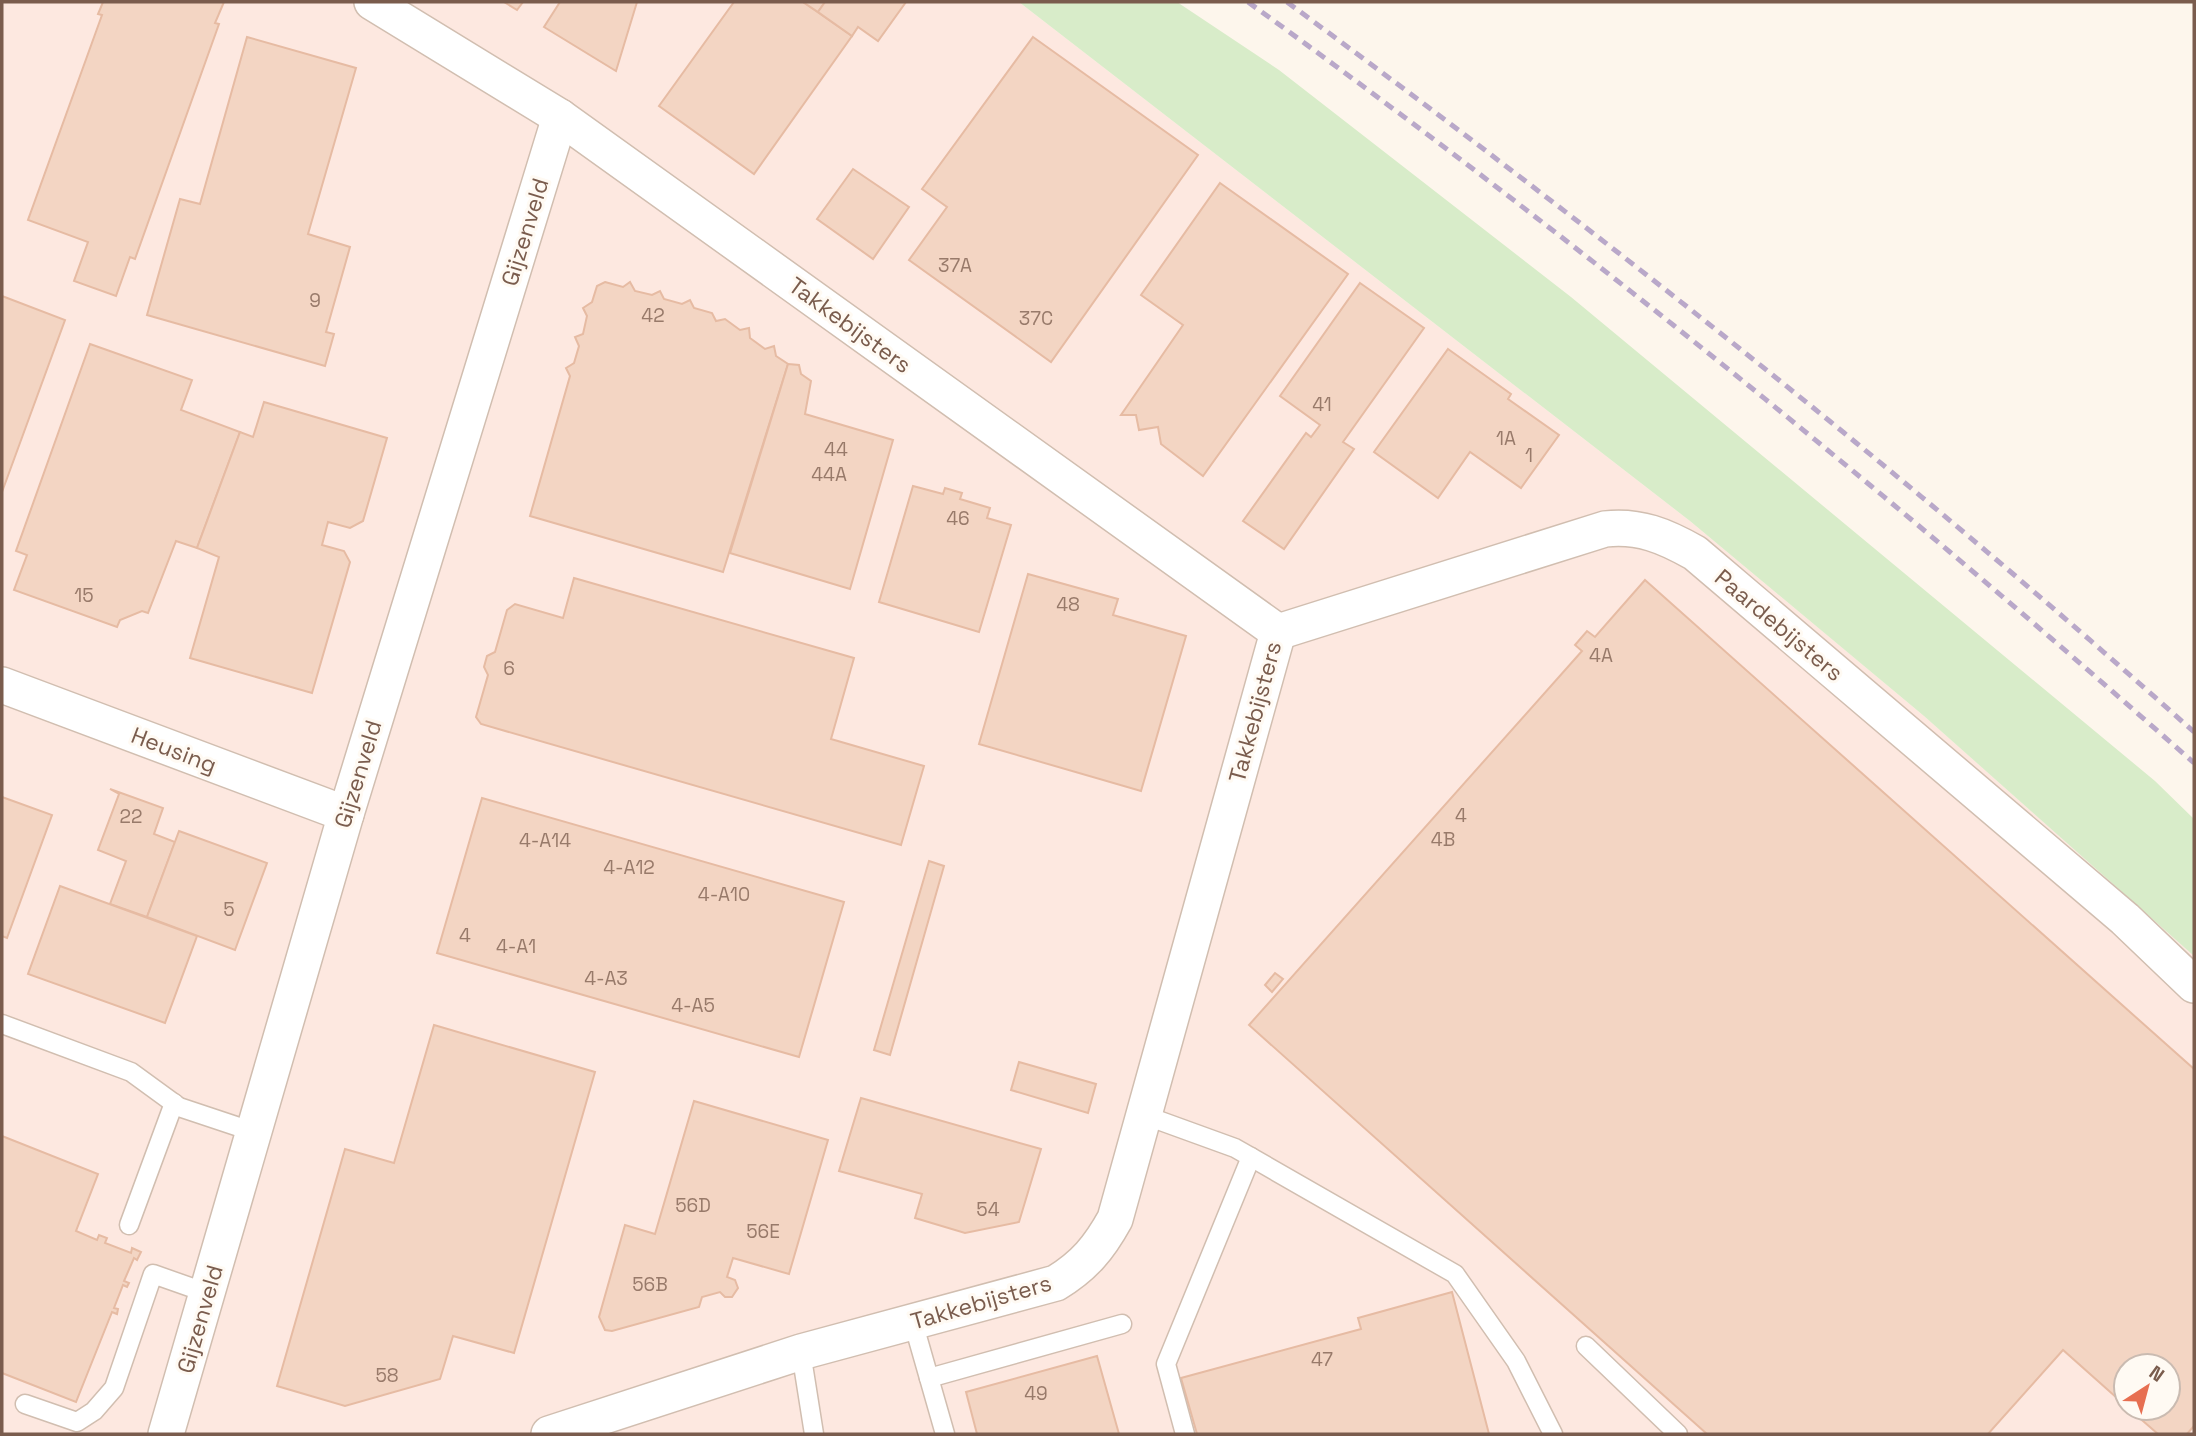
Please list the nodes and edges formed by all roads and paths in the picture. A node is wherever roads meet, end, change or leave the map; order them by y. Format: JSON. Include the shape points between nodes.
{"nodes":[{"id":1,"x":372,"y":2,"type":"edge"},
{"id":2,"x":560,"y":117,"type":"junction"},
{"id":3,"x":1278,"y":632,"type":"junction"},
{"id":4,"x":2,"y":685,"type":"edge"},
{"id":5,"x":345,"y":814,"type":"junction"},
{"id":6,"x":2194,"y":985,"type":"edge"},
{"id":7,"x":2,"y":1024,"type":"edge"},
{"id":8,"x":174,"y":1103,"type":"junction"},
{"id":9,"x":1144,"y":1115,"type":"junction"},
{"id":10,"x":254,"y":1132,"type":"junction"},
{"id":11,"x":1251,"y":1157,"type":"junction"},
{"id":12,"x":129,"y":1225,"type":"dead end"},
{"id":13,"x":207,"y":1293,"type":"junction"},
{"id":14,"x":913,"y":1322,"type":"junction"},
{"id":15,"x":1122,"y":1324,"type":"dead end"},
{"id":16,"x":1586,"y":1346,"type":"dead end"},
{"id":17,"x":801,"y":1352,"type":"junction"},
{"id":18,"x":929,"y":1378,"type":"junction"},
{"id":19,"x":25,"y":1404,"type":"dead end"},
{"id":20,"x":807,"y":1433,"type":"edge"},
{"id":21,"x":166,"y":1434,"type":"edge"},
{"id":22,"x":549,"y":1434,"type":"edge"},
{"id":23,"x":945,"y":1434,"type":"edge"},
{"id":24,"x":1185,"y":1434,"type":"edge"},
{"id":25,"x":1553,"y":1434,"type":"edge"},
{"id":26,"x":1678,"y":1434,"type":"edge"}],
"edges":[{"from":1,"to":2,"type":"street","name":"Takkebijsters"},
{"from":2,"to":3,"type":"street","name":"Takkebijsters"},
{"from":2,"to":5,"type":"street","name":"Gijzenveld"},
{"from":3,"to":6,"type":"street","name":"Paardebijsters","via":[[1605,529],[1625,527],[1658,534],[1695,553],[2125,919]]},
{"from":3,"to":9,"type":"street","name":"Takkebijsters"},
{"from":4,"to":5,"type":"street","name":"Heusing"},
{"from":5,"to":10,"type":"street","name":"Gijzenveld"},
{"from":7,"to":8,"type":"lane","via":[[131,1072]]},
{"from":8,"to":10,"type":"lane"},
{"from":8,"to":12,"type":"lane"},
{"from":9,"to":11,"type":"lane"},
{"from":9,"to":14,"type":"street","name":"Takkebijsters","via":[[1115,1220],[1081,1268],[1056,1283]]},
{"from":10,"to":13,"type":"street","name":"Gijzenveld"},
{"from":11,"to":24,"type":"lane","via":[[1166,1364]]},
{"from":11,"to":25,"type":"lane","via":[[1455,1274],[1516,1361]]},
{"from":13,"to":19,"type":"lane","via":[[153,1274],[114,1388],[94,1411],[77,1422]]},
{"from":13,"to":21,"type":"street","name":"Gijzenveld"},
{"from":14,"to":17,"type":"street","name":"Takkebijsters"},
{"from":14,"to":18,"type":"lane"},
{"from":15,"to":18,"type":"lane"},
{"from":16,"to":26,"type":"lane"},
{"from":17,"to":20,"type":"lane"},
{"from":17,"to":22,"type":"street","name":"Takkebijsters"},
{"from":18,"to":23,"type":"lane"}]}
